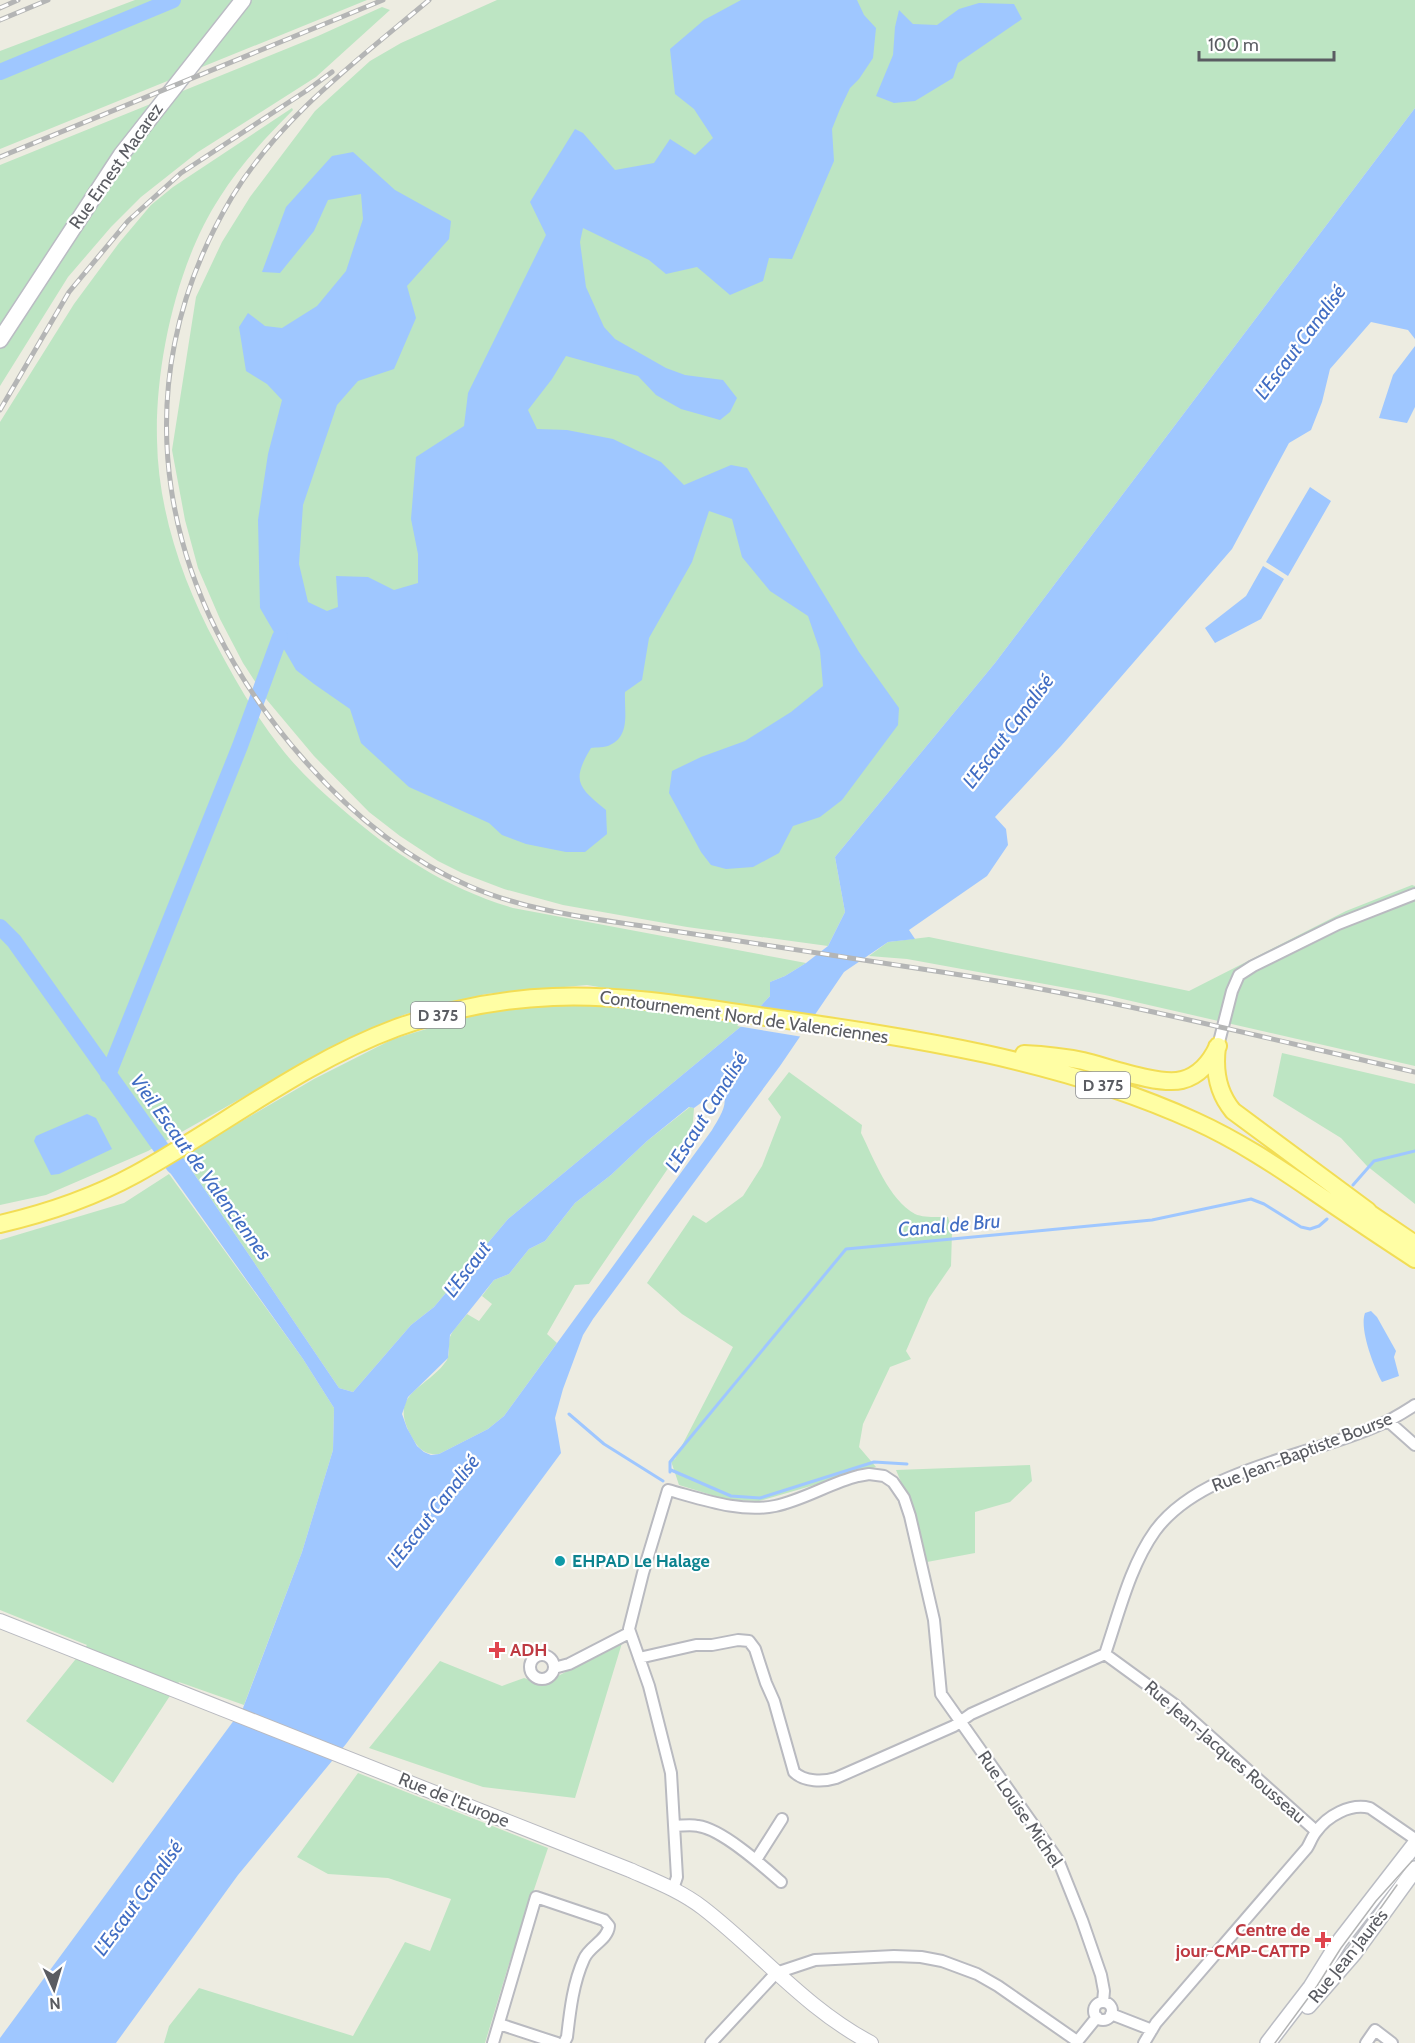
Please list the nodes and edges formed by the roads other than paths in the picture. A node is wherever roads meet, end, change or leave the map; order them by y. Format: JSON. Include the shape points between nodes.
{"nodes":[{"id":1,"x":243,"y":0,"type":"edge"},
{"id":2,"x":0,"y":340,"type":"edge"},
{"id":3,"x":1412,"y":898,"type":"edge"},
{"id":4,"x":1218,"y":1046,"type":"junction"},
{"id":5,"x":962,"y":1049,"type":"junction"},
{"id":6,"x":1237,"y":1142,"type":"junction"},
{"id":7,"x":1368,"y":1212,"type":"junction"},
{"id":8,"x":0,"y":1224,"type":"edge"},
{"id":9,"x":1415,"y":1244,"type":"edge"},
{"id":10,"x":1415,"y":1259,"type":"edge"},
{"id":11,"x":1415,"y":1405,"type":"edge"},
{"id":12,"x":1388,"y":1421,"type":"junction"},
{"id":13,"x":1415,"y":1445,"type":"edge"},
{"id":14,"x":0,"y":1621,"type":"edge"},
{"id":15,"x":629,"y":1633,"type":"junction"},
{"id":16,"x":1105,"y":1654,"type":"junction"},
{"id":17,"x":639,"y":1658,"type":"junction"},
{"id":18,"x":554,"y":1668,"type":"dead end"},
{"id":19,"x":960,"y":1723,"type":"junction"},
{"id":20,"x":782,"y":1819,"type":"dead end"},
{"id":21,"x":674,"y":1826,"type":"junction"},
{"id":22,"x":1316,"y":1831,"type":"junction"},
{"id":23,"x":1415,"y":1839,"type":"edge"},
{"id":24,"x":1415,"y":1844,"type":"edge"},
{"id":25,"x":756,"y":1860,"type":"junction"},
{"id":26,"x":1415,"y":1869,"type":"edge"},
{"id":27,"x":781,"y":1882,"type":"dead end"},
{"id":28,"x":673,"y":1889,"type":"junction"},
{"id":29,"x":776,"y":1972,"type":"junction"},
{"id":30,"x":1103,"y":2002,"type":"junction"},
{"id":31,"x":1111,"y":2014,"type":"junction"},
{"id":32,"x":1097,"y":2017,"type":"junction"},
{"id":33,"x":499,"y":2024,"type":"junction"},
{"id":34,"x":1152,"y":2030,"type":"junction"},
{"id":35,"x":1076,"y":2042,"type":"edge"},
{"id":36,"x":493,"y":2043,"type":"edge"},
{"id":37,"x":557,"y":2043,"type":"edge"},
{"id":38,"x":564,"y":2043,"type":"edge"},
{"id":39,"x":711,"y":2043,"type":"edge"},
{"id":40,"x":871,"y":2043,"type":"edge"},
{"id":41,"x":1144,"y":2043,"type":"edge"},
{"id":42,"x":1268,"y":2043,"type":"edge"},
{"id":43,"x":1281,"y":2043,"type":"edge"},
{"id":44,"x":1366,"y":2043,"type":"edge"},
{"id":45,"x":1392,"y":2043,"type":"edge"}],
"edges":[{"from":1,"to":2,"type":"main road","name":"Rue Ernest Macarez","via":[[116,162]]},
{"from":3,"to":4,"type":"street","via":[[1338,924],[1239,975]]},
{"from":4,"to":5,"type":"main road","via":[[1198,1072],[1185,1080],[1171,1081],[1061,1057]]},
{"from":4,"to":7,"type":"main road","via":[[1219,1085],[1233,1111]]},
{"from":5,"to":6,"type":"main road","name":"Contournement Nord de Valenciennes","number":"D 375","via":[[1100,1084]]},
{"from":5,"to":8,"type":"main road","name":"Contournement Nord de Valenciennes","number":"D 375","via":[[638,1000],[567,996],[502,1002],[393,1029],[331,1056],[117,1183]]},
{"from":6,"to":7,"type":"main road","via":[[1288,1164]]},
{"from":6,"to":10,"type":"main road","name":"Contournement Nord de Valenciennes","number":"D 375"},
{"from":7,"to":9,"type":"main road"},
{"from":11,"to":12,"type":"street","name":"Rue Jean-Baptiste Bourse"},
{"from":12,"to":13,"type":"street"},
{"from":12,"to":16,"type":"street","name":"Rue Jean-Baptiste Bourse","via":[[1247,1471],[1176,1509],[1143,1550]]},
{"from":14,"to":28,"type":"street","name":"Rue de l'Europe"},
{"from":15,"to":17,"type":"street"},
{"from":15,"to":18,"type":"street"},
{"from":15,"to":19,"type":"street","via":[[668,1490],[732,1506],[766,1508],[863,1474],[880,1475],[889,1478],[907,1505],[934,1620],[941,1694]]},
{"from":16,"to":19,"type":"street","via":[[971,1714]]},
{"from":16,"to":22,"type":"street","name":"Rue Jean-Jacques Rousseau","via":[[1175,1705]]},
{"from":17,"to":19,"type":"street","via":[[696,1645],[749,1641],[774,1701],[792,1769],[804,1778],[836,1778]]},
{"from":17,"to":21,"type":"street","via":[[670,1773]]},
{"from":19,"to":30,"type":"street","name":"Rue Louise Michel","via":[[1058,1860],[1101,1975]]},
{"from":20,"to":25,"type":"street"},
{"from":21,"to":25,"type":"street","via":[[705,1828]]},
{"from":21,"to":28,"type":"street","via":[[677,1877]]},
{"from":22,"to":23,"type":"street","via":[[1339,1812],[1361,1807],[1378,1812]]},
{"from":22,"to":34,"type":"street","via":[[1306,1848]]},
{"from":24,"to":42,"type":"main road","name":"Rue Jean Jaurès"},
{"from":25,"to":27,"type":"street"},
{"from":26,"to":43,"type":"main road","name":"Rue Jean Jaurès"},
{"from":28,"to":29,"type":"street","name":"Rue de l'Europe","via":[[711,1914]]},
{"from":29,"to":35,"type":"street","via":[[820,1959],[903,1956],[942,1961],[999,1986]]},
{"from":29,"to":39,"type":"street"},
{"from":29,"to":40,"type":"street","name":"Rue de l'Europe","via":[[819,2009]]},
{"from":30,"to":31,"type":"street","via":[[1110,2006]]},
{"from":30,"to":32,"type":"street","via":[[1096,2006]]},
{"from":31,"to":32,"type":"street","via":[[1105,2019]]},
{"from":31,"to":34,"type":"street"},
{"from":32,"to":35,"type":"street"},
{"from":33,"to":36,"type":"street"},
{"from":33,"to":37,"type":"street"},
{"from":33,"to":38,"type":"street","via":[[536,1897],[604,1920],[609,1926],[607,1934],[583,1959]]},
{"from":34,"to":41,"type":"street"},
{"from":44,"to":45,"type":"street","via":[[1375,2030]]}]}
